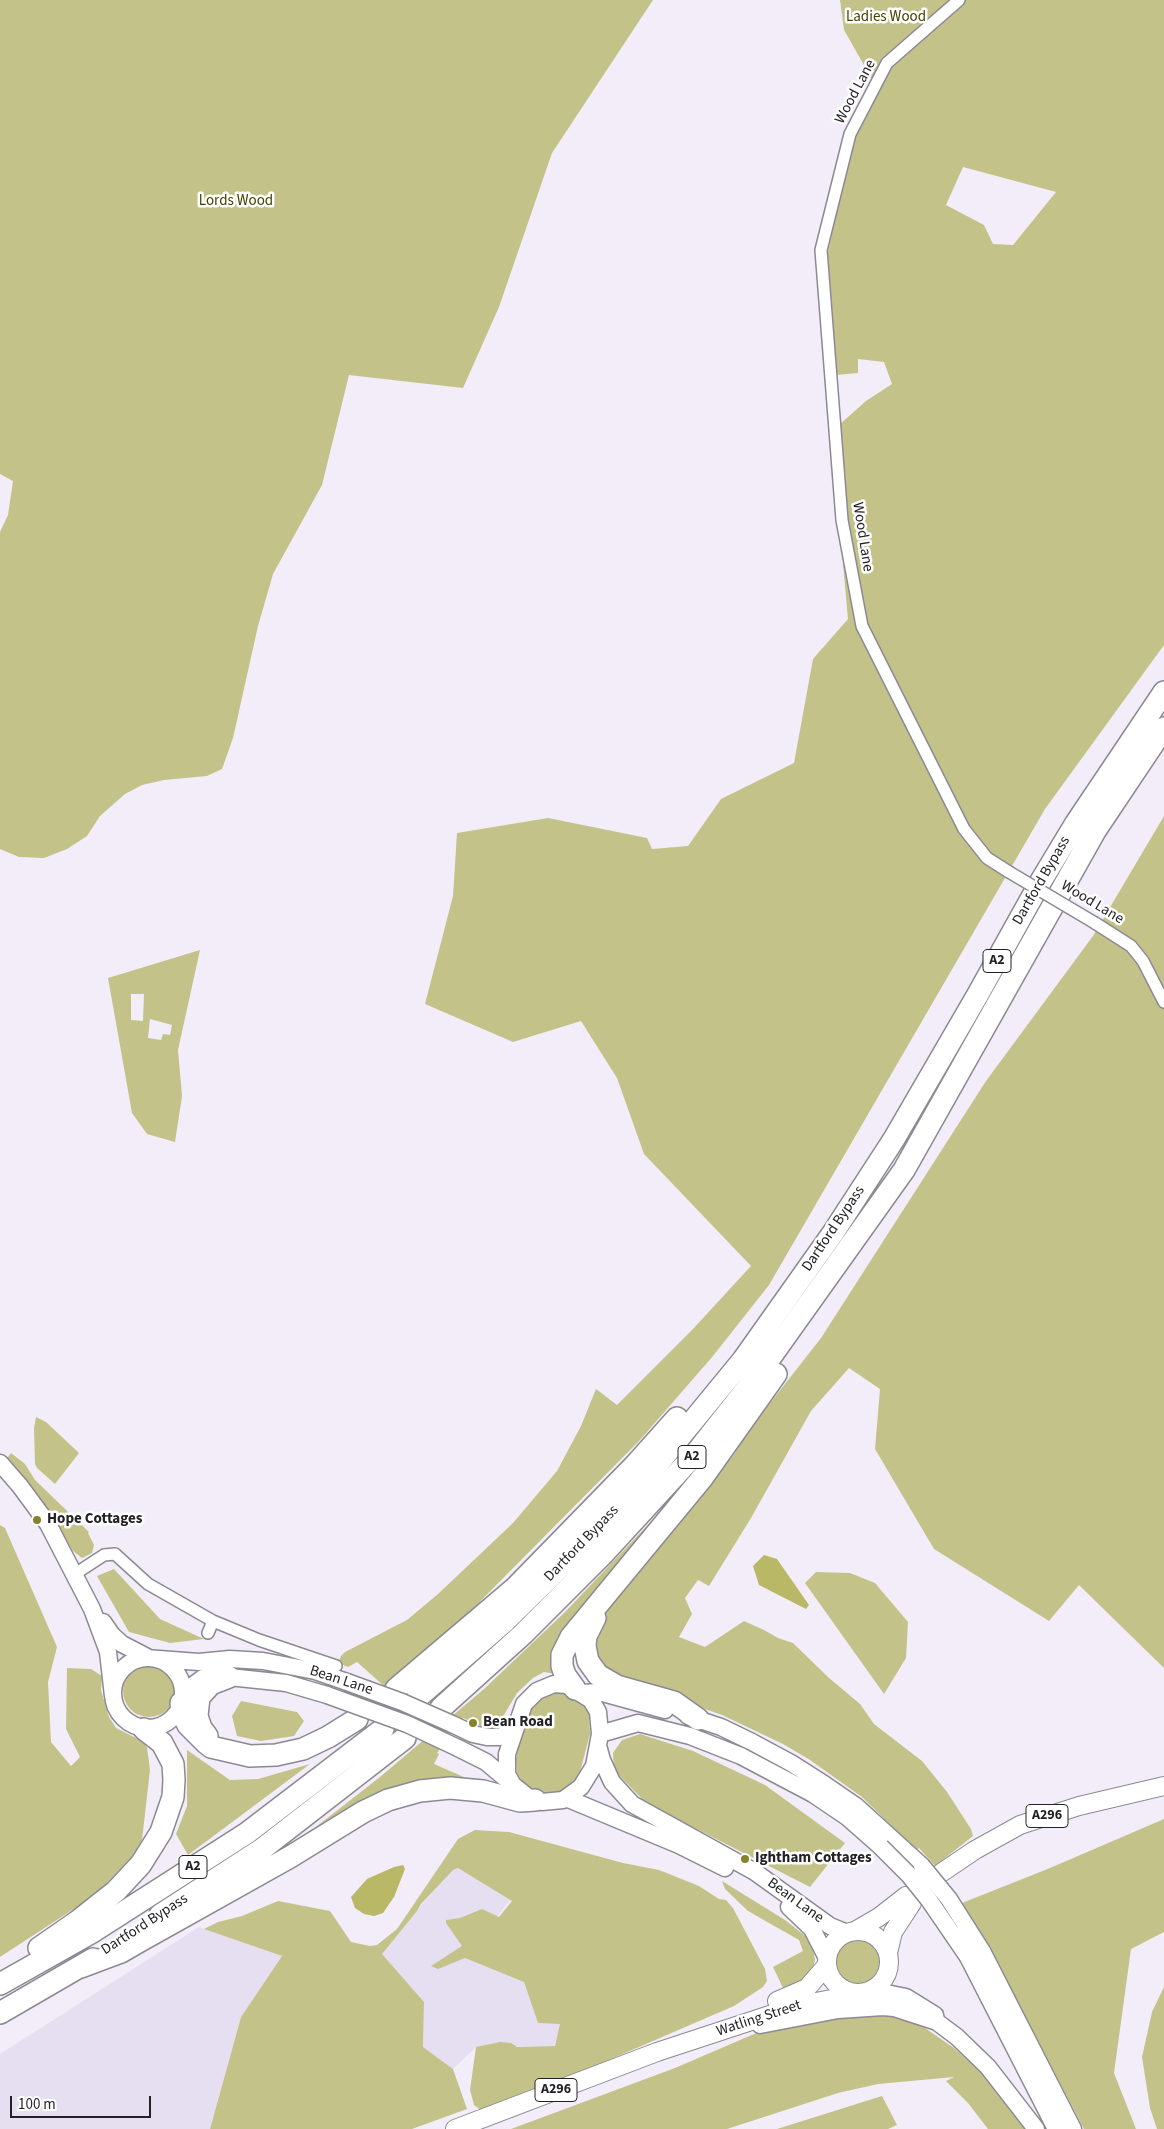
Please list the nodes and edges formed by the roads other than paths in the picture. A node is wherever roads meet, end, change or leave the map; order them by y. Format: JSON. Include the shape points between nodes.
{"nodes":[{"id":1,"x":959,"y":0,"type":"edge"},
{"id":2,"x":1164,"y":692,"type":"edge"},
{"id":3,"x":1164,"y":728,"type":"edge"},
{"id":4,"x":1164,"y":1002,"type":"edge"},
{"id":5,"x":904,"y":1170,"type":"junction"},
{"id":6,"x":833,"y":1233,"type":"junction"},
{"id":7,"x":0,"y":1463,"type":"edge"},
{"id":8,"x":75,"y":1574,"type":"junction"},
{"id":9,"x":598,"y":1606,"type":"junction"},
{"id":10,"x":92,"y":1609,"type":"junction"},
{"id":11,"x":213,"y":1621,"type":"junction"},
{"id":12,"x":208,"y":1633,"type":"dead end"},
{"id":13,"x":153,"y":1658,"type":"junction"},
{"id":14,"x":336,"y":1662,"type":"dead end"},
{"id":15,"x":230,"y":1677,"type":"junction"},
{"id":16,"x":396,"y":1689,"type":"dead end"},
{"id":17,"x":578,"y":1691,"type":"junction"},
{"id":18,"x":114,"y":1696,"type":"junction"},
{"id":19,"x":417,"y":1698,"type":"dead end"},
{"id":20,"x":182,"y":1700,"type":"junction"},
{"id":21,"x":447,"y":1716,"type":"junction"},
{"id":22,"x":357,"y":1719,"type":"dead end"},
{"id":23,"x":698,"y":1719,"type":"junction"},
{"id":24,"x":144,"y":1728,"type":"junction"},
{"id":25,"x":383,"y":1728,"type":"dead end"},
{"id":26,"x":515,"y":1728,"type":"junction"},
{"id":27,"x":600,"y":1734,"type":"junction"},
{"id":28,"x":405,"y":1738,"type":"dead end"},
{"id":29,"x":219,"y":1748,"type":"junction"},
{"id":30,"x":513,"y":1785,"type":"junction"},
{"id":31,"x":1164,"y":1786,"type":"edge"},
{"id":32,"x":566,"y":1798,"type":"junction"},
{"id":33,"x":535,"y":1800,"type":"junction"},
{"id":34,"x":885,"y":1841,"type":"junction"},
{"id":35,"x":941,"y":1873,"type":"dead end"},
{"id":36,"x":851,"y":1932,"type":"junction"},
{"id":37,"x":888,"y":1953,"type":"junction"},
{"id":38,"x":975,"y":1954,"type":"junction"},
{"id":39,"x":827,"y":1962,"type":"junction"},
{"id":40,"x":81,"y":1967,"type":"junction"},
{"id":41,"x":0,"y":1972,"type":"edge"},
{"id":42,"x":0,"y":1984,"type":"edge"},
{"id":43,"x":864,"y":1993,"type":"junction"},
{"id":44,"x":0,"y":2013,"type":"edge"},
{"id":45,"x":937,"y":2022,"type":"junction"},
{"id":46,"x":657,"y":2052,"type":"junction"},
{"id":47,"x":455,"y":2129,"type":"edge"},
{"id":48,"x":1036,"y":2129,"type":"edge"},
{"id":49,"x":1056,"y":2129,"type":"edge"},
{"id":50,"x":1073,"y":2129,"type":"edge"}],
"edges":[{"from":1,"to":4,"type":"street","name":"Wood Lane","bridge":true,"via":[[887,64],[850,134],[821,250],[842,520],[862,626],[964,829],[987,858],[1131,946]]},
{"from":2,"to":6,"type":"highway","name":"Dartford Bypass","number":"A2","via":[[1040,881],[978,996],[894,1139]]},
{"from":3,"to":5,"type":"highway","name":"Dartford Bypass","number":"A2","via":[[1095,831]]},
{"from":5,"to":9,"type":"highway","via":[[802,1337],[703,1477]]},
{"from":5,"to":21,"type":"highway","name":"Dartford Bypass","number":"A2","via":[[760,1372],[696,1453],[606,1552],[523,1634]]},
{"from":6,"to":16,"type":"highway","number":"A2","via":[[799,1263],[737,1347],[635,1465],[515,1588]]},
{"from":6,"to":19,"type":"highway","name":"Dartford Bypass","number":"A2","via":[[743,1360],[651,1472],[596,1532],[505,1621]]},
{"from":7,"to":8,"type":"main road","name":"Bean Lane","via":[[45,1520]]},
{"from":8,"to":10,"type":"main road","name":"Bean Lane"},
{"from":8,"to":11,"type":"street","name":"Bean Lane","via":[[104,1555],[116,1554],[148,1584]]},
{"from":9,"to":17,"type":"highway","via":[[573,1635],[562,1655],[563,1671]]},
{"from":9,"to":23,"type":"highway","via":[[585,1643],[587,1658],[594,1671],[617,1686],[674,1702]]},
{"from":10,"to":13,"type":"main road","name":"Bean Lane","via":[[116,1639],[126,1647]]},
{"from":10,"to":18,"type":"main road","name":"Bean Lane","via":[[108,1652]]},
{"from":11,"to":12,"type":"street"},
{"from":11,"to":14,"type":"street","name":"Bean Lane","via":[[259,1640]]},
{"from":13,"to":18,"type":"main road","via":[[135,1660],[123,1669],[118,1675]]},
{"from":13,"to":20,"type":"main road","via":[[164,1661],[175,1670],[182,1683]]},
{"from":13,"to":21,"type":"main road","name":"Bean Lane","bridge":true,"via":[[198,1662],[230,1659],[263,1661],[315,1671]]},
{"from":15,"to":20,"type":"main road","name":"Bean Lane","via":[[222,1674],[203,1678],[188,1689]]},
{"from":15,"to":29,"type":"highway","via":[[208,1686],[200,1694],[197,1705],[201,1728]]},
{"from":15,"to":30,"type":"main road","name":"Bean Lane","bridge":true,"via":[[280,1682],[384,1715],[486,1762]]},
{"from":17,"to":23,"type":"main road","via":[[599,1692]]},
{"from":17,"to":26,"type":"main road","via":[[558,1684],[537,1691],[524,1704]]},
{"from":17,"to":27,"type":"main road","via":[[596,1707]]},
{"from":18,"to":24,"type":"main road","via":[[122,1716]]},
{"from":20,"to":24,"type":"main road","via":[[169,1720],[156,1727]]},
{"from":20,"to":29,"type":"highway","via":[[182,1714],[190,1728],[211,1747]]},
{"from":21,"to":26,"type":"main road","name":"Bean Lane","via":[[473,1734],[487,1738],[500,1737]]},
{"from":22,"to":29,"type":"highway","via":[[319,1742],[286,1754],[250,1756]]},
{"from":23,"to":34,"type":"main road","via":[[752,1742],[847,1799]]},
{"from":24,"to":41,"type":"highway","via":[[164,1746],[174,1772],[170,1807],[155,1843],[132,1875],[105,1900]]},
{"from":25,"to":42,"type":"highway","name":"Dartford Bypass","number":"A2","via":[[247,1833],[94,1931]]},
{"from":26,"to":30,"type":"main road","via":[[506,1758]]},
{"from":27,"to":32,"type":"main road","via":[[597,1759],[589,1778]]},
{"from":27,"to":34,"type":"main road","via":[[638,1723],[699,1739],[741,1756],[814,1794]]},
{"from":27,"to":36,"type":"main road","name":"Bean Lane","via":[[602,1760],[614,1785],[632,1804],[755,1872],[830,1926]]},
{"from":28,"to":40,"type":"highway","name":"Dartford Bypass","number":"A2","via":[[262,1849]]},
{"from":30,"to":33,"type":"main road"},
{"from":31,"to":35,"type":"main road","number":"A296","via":[[1079,1806],[1020,1825]]},
{"from":32,"to":33,"type":"main road","via":[[548,1802]]},
{"from":32,"to":39,"type":"main road","name":"Bean Lane","via":[[679,1844],[754,1884],[792,1909],[812,1929]]},
{"from":33,"to":40,"type":"highway","via":[[520,1801],[483,1790],[459,1788],[420,1791],[388,1800],[121,1952]]},
{"from":34,"to":38,"type":"main road","bridge":true},
{"from":36,"to":37,"type":"main road","via":[[875,1936]]},
{"from":36,"to":37,"type":"main road","via":[[879,1917],[906,1896],[913,1895],[912,1903],[892,1932]]},
{"from":36,"to":39,"type":"main road","via":[[833,1943]]},
{"from":37,"to":43,"type":"main road","via":[[887,1974],[881,1983]]},
{"from":38,"to":49,"type":"main road"},
{"from":38,"to":50,"type":"main road"},
{"from":39,"to":43,"type":"main road","via":[[830,1978],[837,1987],[843,1991]]},
{"from":39,"to":46,"type":"main road","name":"Watling Street","number":"A296","via":[[813,1983],[800,1992]]},
{"from":40,"to":44,"type":"highway","name":"Dartford Bypass","number":"A2"},
{"from":43,"to":45,"type":"main road","via":[[906,1997],[918,2002],[934,2015]]},
{"from":43,"to":46,"type":"main road","name":"Watling Street","number":"A296","via":[[800,2005]]},
{"from":45,"to":46,"type":"main road","via":[[884,2006],[838,2010],[746,2028],[676,2051]]},
{"from":45,"to":48,"type":"main road","via":[[988,2067]]},
{"from":46,"to":47,"type":"main road","name":"Watling Street","number":"A296"}]}
